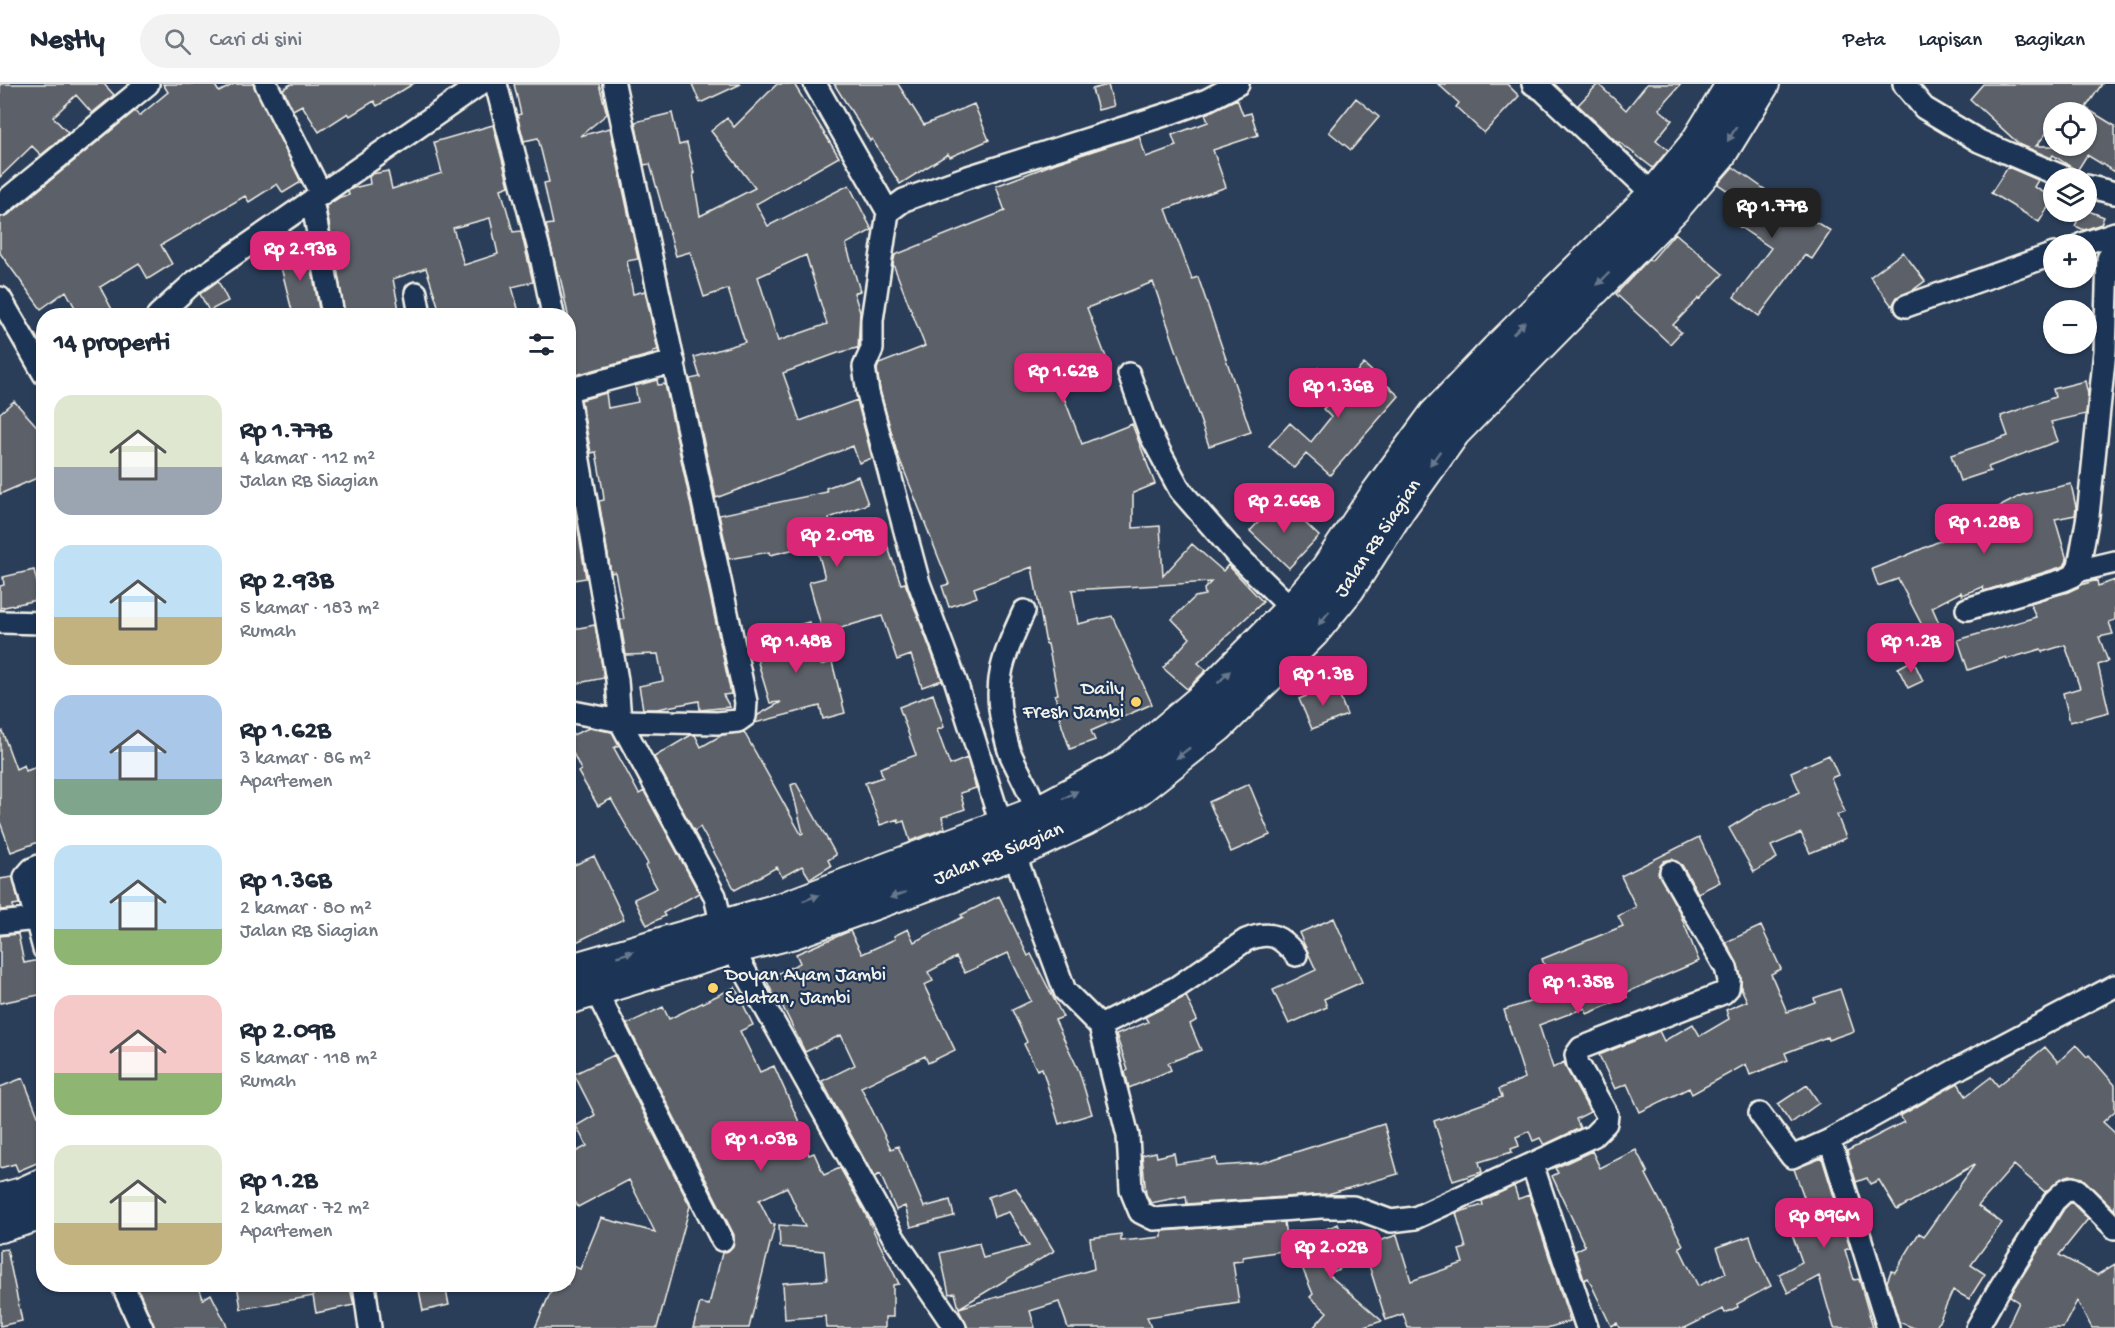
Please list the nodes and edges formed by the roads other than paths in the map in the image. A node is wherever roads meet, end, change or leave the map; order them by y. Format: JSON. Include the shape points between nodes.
{"nodes":[{"id":1,"x":148,"y":84,"type":"edge"},
{"id":2,"x":266,"y":84,"type":"edge"},
{"id":3,"x":480,"y":84,"type":"edge"},
{"id":4,"x":496,"y":84,"type":"edge"},
{"id":5,"x":614,"y":84,"type":"edge"},
{"id":6,"x":815,"y":84,"type":"edge"},
{"id":7,"x":1238,"y":84,"type":"edge"},
{"id":8,"x":1533,"y":84,"type":"edge"},
{"id":9,"x":1733,"y":84,"type":"edge"},
{"id":10,"x":1763,"y":84,"type":"edge"},
{"id":11,"x":1904,"y":84,"type":"edge"},
{"id":12,"x":2043,"y":168,"type":"edge"},
{"id":13,"x":2097,"y":189,"type":"edge"},
{"id":14,"x":2115,"y":194,"type":"edge"},
{"id":15,"x":1654,"y":195,"type":"junction"},
{"id":16,"x":316,"y":197,"type":"junction"},
{"id":17,"x":0,"y":205,"type":"edge"},
{"id":18,"x":888,"y":212,"type":"junction"},
{"id":19,"x":2115,"y":233,"type":"edge"},
{"id":20,"x":2097,"y":239,"type":"edge"},
{"id":21,"x":2115,"y":242,"type":"edge"},
{"id":22,"x":2043,"y":258,"type":"edge"},
{"id":23,"x":416,"y":293,"type":"dead end"},
{"id":24,"x":0,"y":298,"type":"edge"},
{"id":25,"x":1906,"y":306,"type":"dead end"},
{"id":26,"x":166,"y":308,"type":"edge"},
{"id":27,"x":332,"y":308,"type":"edge"},
{"id":28,"x":419,"y":308,"type":"edge"},
{"id":29,"x":552,"y":308,"type":"edge"},
{"id":30,"x":1549,"y":316,"type":"junction"},
{"id":31,"x":36,"y":360,"type":"edge"},
{"id":32,"x":674,"y":362,"type":"junction"},
{"id":33,"x":1129,"y":374,"type":"dead end"},
{"id":34,"x":576,"y":388,"type":"edge"},
{"id":35,"x":1445,"y":424,"type":"junction"},
{"id":36,"x":576,"y":443,"type":"edge"},
{"id":37,"x":2115,"y":562,"type":"edge"},
{"id":38,"x":2077,"y":571,"type":"junction"},
{"id":39,"x":1292,"y":609,"type":"junction"},
{"id":40,"x":1967,"y":609,"type":"dead end"},
{"id":41,"x":1024,"y":611,"type":"dead end"},
{"id":42,"x":0,"y":622,"type":"edge"},
{"id":43,"x":36,"y":623,"type":"edge"},
{"id":44,"x":576,"y":713,"type":"edge"},
{"id":45,"x":620,"y":721,"type":"junction"},
{"id":46,"x":1036,"y":813,"type":"junction"},
{"id":47,"x":1008,"y":840,"type":"junction"},
{"id":48,"x":36,"y":867,"type":"edge"},
{"id":49,"x":1671,"y":872,"type":"dead end"},
{"id":50,"x":36,"y":919,"type":"joint"},
{"id":51,"x":0,"y":923,"type":"edge"},
{"id":52,"x":727,"y":937,"type":"junction"},
{"id":53,"x":1296,"y":955,"type":"dead end"},
{"id":54,"x":576,"y":969,"type":"edge"},
{"id":55,"x":2115,"y":986,"type":"edge"},
{"id":56,"x":582,"y":994,"type":"edge"},
{"id":57,"x":1100,"y":1026,"type":"junction"},
{"id":58,"x":1760,"y":1113,"type":"dead end"},
{"id":59,"x":1830,"y":1140,"type":"junction"},
{"id":60,"x":1532,"y":1164,"type":"junction"},
{"id":61,"x":36,"y":1188,"type":"edge"},
{"id":62,"x":0,"y":1200,"type":"edge"},
{"id":63,"x":36,"y":1215,"type":"edge"},
{"id":64,"x":0,"y":1226,"type":"edge"},
{"id":65,"x":2115,"y":1228,"type":"edge"},
{"id":66,"x":722,"y":1240,"type":"dead end"},
{"id":67,"x":126,"y":1292,"type":"edge"},
{"id":68,"x":365,"y":1292,"type":"edge"},
{"id":69,"x":142,"y":1328,"type":"edge"},
{"id":70,"x":370,"y":1328,"type":"edge"},
{"id":71,"x":955,"y":1328,"type":"edge"},
{"id":72,"x":1587,"y":1328,"type":"edge"},
{"id":73,"x":1888,"y":1328,"type":"edge"},
{"id":74,"x":1977,"y":1328,"type":"edge"}],
"edges":[{"from":1,"to":17,"type":"street"},
{"from":2,"to":16,"type":"street"},
{"from":3,"to":16,"type":"street"},
{"from":4,"to":29,"type":"street"},
{"from":5,"to":32,"type":"street"},
{"from":6,"to":18,"type":"street"},
{"from":7,"to":18,"type":"street","via":[[1174,112],[934,189],[904,200]]},
{"from":8,"to":15,"type":"street"},
{"from":9,"to":15,"type":"highway","name":"Jalan RB Siagian","via":[[1696,144]]},
{"from":10,"to":30,"type":"highway","name":"Jalan RB Siagian","one_way":true,"via":[[1720,154],[1672,209]]},
{"from":11,"to":12,"type":"street","via":[[1924,108],[1979,141]]},
{"from":13,"to":14,"type":"street"},
{"from":15,"to":30,"type":"highway","name":"Jalan RB Siagian"},
{"from":16,"to":26,"type":"street","via":[[193,283]]},
{"from":16,"to":27,"type":"street"},
{"from":18,"to":47,"type":"street","via":[[872,320],[872,349],[864,367],[868,393],[919,583]]},
{"from":19,"to":20,"type":"street"},
{"from":21,"to":38,"type":"street","via":[[2108,259],[2096,446]]},
{"from":22,"to":25,"type":"street"},
{"from":23,"to":28,"type":"street"},
{"from":24,"to":31,"type":"street"},
{"from":30,"to":35,"type":"highway","name":"Jalan RB Siagian"},
{"from":32,"to":34,"type":"street"},
{"from":32,"to":45,"type":"street","via":[[747,702],[745,716],[738,721],[717,723]]},
{"from":33,"to":39,"type":"street","via":[[1151,436],[1180,490],[1235,553]]},
{"from":35,"to":39,"type":"highway","name":"Jalan RB Siagian","via":[[1377,494],[1327,568]]},
{"from":35,"to":47,"type":"highway","name":"Jalan RB Siagian","one_way":true,"via":[[1399,509],[1348,589],[1313,632],[1218,726],[1137,790],[1084,820]]},
{"from":36,"to":45,"type":"street","via":[[617,680]]},
{"from":37,"to":38,"type":"street"},
{"from":38,"to":40,"type":"street","via":[[2064,580]]},
{"from":46,"to":39,"type":"highway","name":"Jalan RB Siagian","one_way":true,"via":[[1124,766],[1203,699]]},
{"from":41,"to":46,"type":"street","via":[[1005,655],[998,687],[1010,752],[1029,788]]},
{"from":42,"to":43,"type":"street"},
{"from":44,"to":45,"type":"street"},
{"from":45,"to":52,"type":"street","via":[[715,896]]},
{"from":46,"to":47,"type":"highway","name":"Jalan RB Siagian"},
{"from":47,"to":52,"type":"highway","name":"Jalan RB Siagian","via":[[785,908]]},
{"from":47,"to":57,"type":"street","via":[[1065,991]]},
{"from":48,"to":50,"type":"street","via":[[25,877]]},
{"from":49,"to":60,"type":"street","via":[[1726,968],[1728,988],[1581,1048],[1576,1055],[1578,1064],[1607,1115],[1606,1123],[1593,1136]]},
{"from":50,"to":51,"type":"street"},
{"from":54,"to":52,"type":"highway","name":"Jalan RB Siagian","one_way":true},
{"from":52,"to":56,"type":"highway","name":"Jalan RB Siagian"},
{"from":52,"to":71,"type":"street","via":[[894,1238]]},
{"from":53,"to":57,"type":"street","via":[[1283,940],[1256,936],[1177,987]]},
{"from":55,"to":59,"type":"street"},
{"from":56,"to":66,"type":"street"},
{"from":57,"to":60,"type":"street","via":[[1128,1136],[1131,1191],[1140,1212],[1154,1219],[1321,1207],[1353,1207],[1391,1221],[1415,1218]]},
{"from":58,"to":59,"type":"street","via":[[1792,1157]]},
{"from":59,"to":73,"type":"street"},
{"from":60,"to":72,"type":"street"},
{"from":61,"to":62,"type":"highway"},
{"from":63,"to":64,"type":"highway"},
{"from":65,"to":74,"type":"street","via":[[2077,1190],[2067,1189],[2041,1219]]},
{"from":67,"to":69,"type":"street"},
{"from":68,"to":70,"type":"street"}]}
